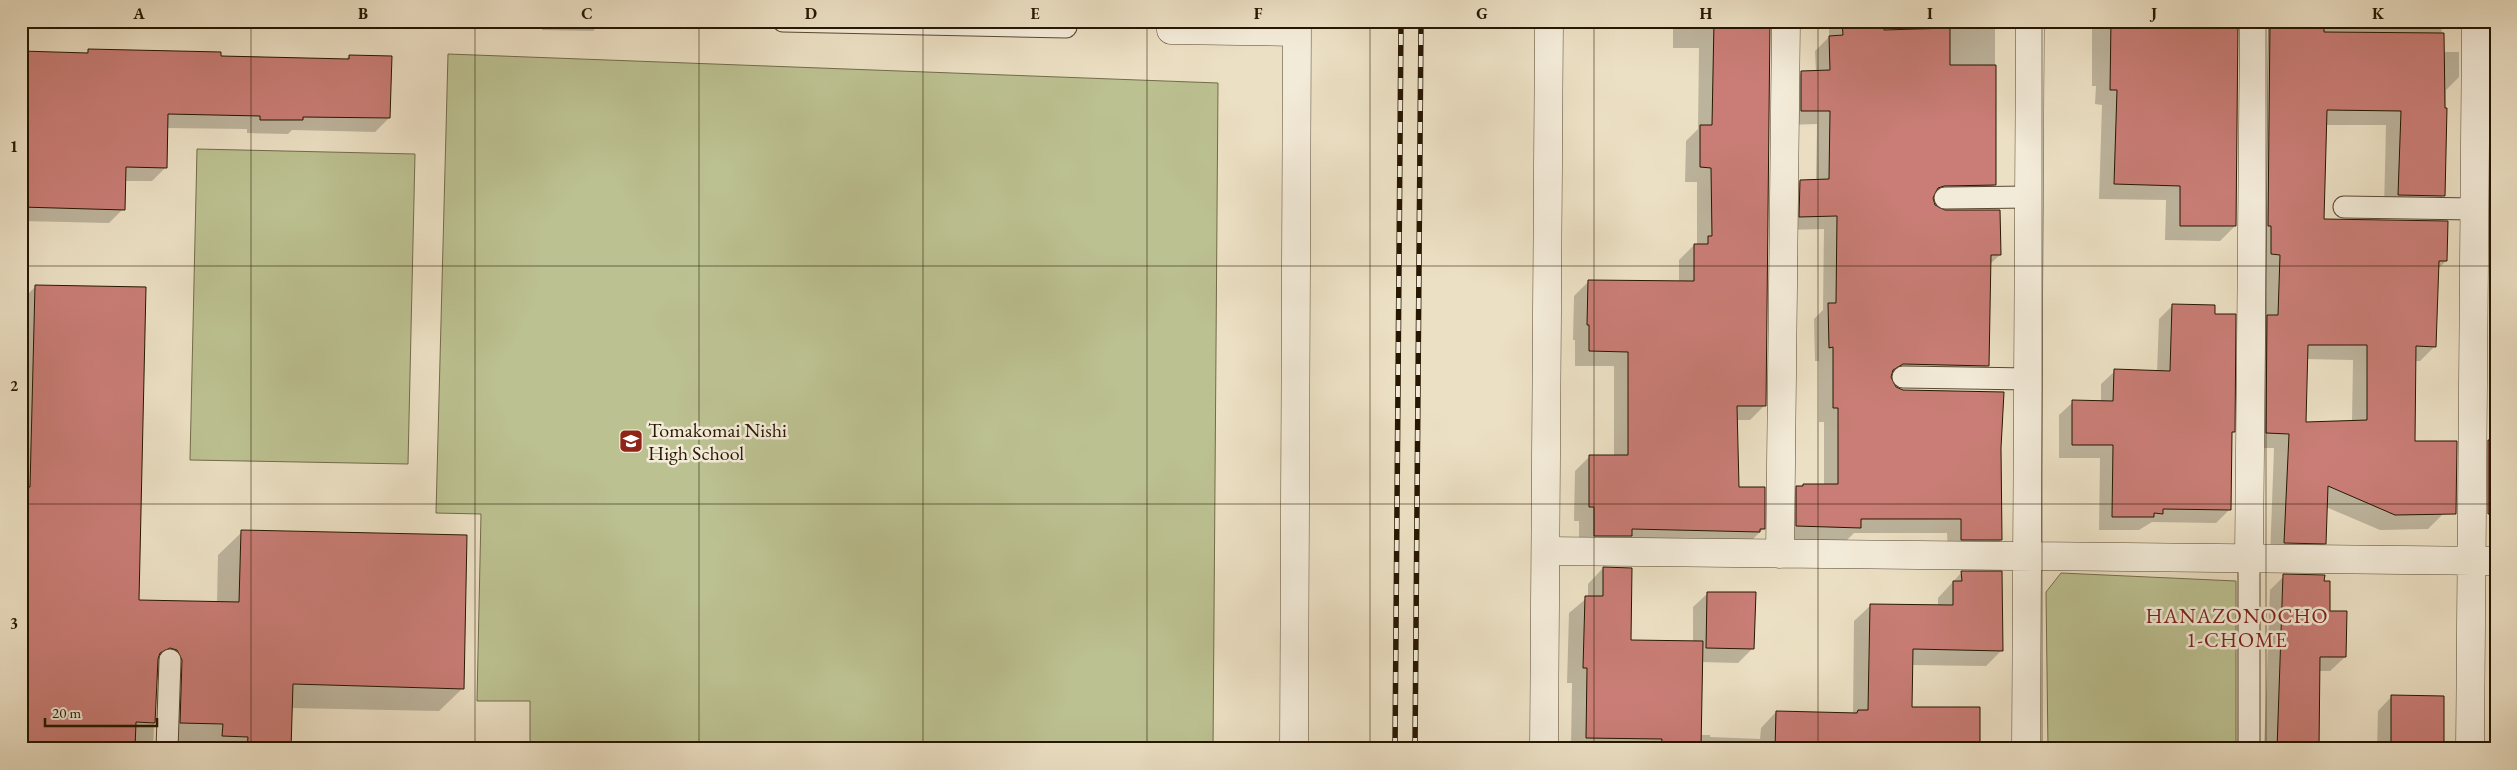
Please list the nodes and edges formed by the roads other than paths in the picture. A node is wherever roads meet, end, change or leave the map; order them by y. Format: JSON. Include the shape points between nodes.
{"nodes":[{"id":1,"x":784,"y":21,"type":"edge"},
{"id":2,"x":1066,"y":21,"type":"edge"},
{"id":3,"x":1171,"y":21,"type":"edge"},
{"id":4,"x":1549,"y":21,"type":"edge"},
{"id":5,"x":1786,"y":21,"type":"edge"},
{"id":6,"x":2030,"y":21,"type":"edge"},
{"id":7,"x":2254,"y":21,"type":"edge"},
{"id":8,"x":2476,"y":21,"type":"edge"},
{"id":9,"x":1297,"y":26,"type":"edge"},
{"id":10,"x":2029,"y":197,"type":"junction"},
{"id":11,"x":1946,"y":198,"type":"dead end"},
{"id":12,"x":2344,"y":208,"type":"dead end"},
{"id":13,"x":2474,"y":209,"type":"junction"},
{"id":14,"x":1903,"y":377,"type":"dead end"},
{"id":15,"x":2029,"y":379,"type":"junction"},
{"id":16,"x":1546,"y":551,"type":"junction"},
{"id":17,"x":1780,"y":554,"type":"junction"},
{"id":18,"x":2028,"y":557,"type":"junction"},
{"id":19,"x":2250,"y":558,"type":"junction"},
{"id":20,"x":2483,"y":561,"type":"edge"},
{"id":21,"x":170,"y":660,"type":"dead end"},
{"id":22,"x":167,"y":749,"type":"edge"},
{"id":23,"x":1294,"y":749,"type":"edge"},
{"id":24,"x":1544,"y":749,"type":"edge"},
{"id":25,"x":2026,"y":749,"type":"edge"},
{"id":26,"x":2249,"y":749,"type":"edge"},
{"id":27,"x":2470,"y":749,"type":"edge"}],
"edges":[{"from":1,"to":2,"type":"lane","via":[[1066,27]]},
{"from":3,"to":9,"type":"street","via":[[1171,30]]},
{"from":4,"to":16,"type":"street"},
{"from":5,"to":17,"type":"street"},
{"from":6,"to":10,"type":"street"},
{"from":7,"to":19,"type":"street"},
{"from":8,"to":13,"type":"street"},
{"from":9,"to":23,"type":"street"},
{"from":10,"to":11,"type":"lane"},
{"from":10,"to":15,"type":"street"},
{"from":12,"to":13,"type":"lane"},
{"from":13,"to":20,"type":"street"},
{"from":14,"to":15,"type":"lane"},
{"from":15,"to":18,"type":"street"},
{"from":16,"to":17,"type":"street"},
{"from":16,"to":24,"type":"street"},
{"from":17,"to":18,"type":"street"},
{"from":18,"to":19,"type":"street"},
{"from":18,"to":25,"type":"street"},
{"from":19,"to":20,"type":"street"},
{"from":19,"to":26,"type":"lane"},
{"from":20,"to":27,"type":"street"},
{"from":21,"to":22,"type":"lane"}]}
